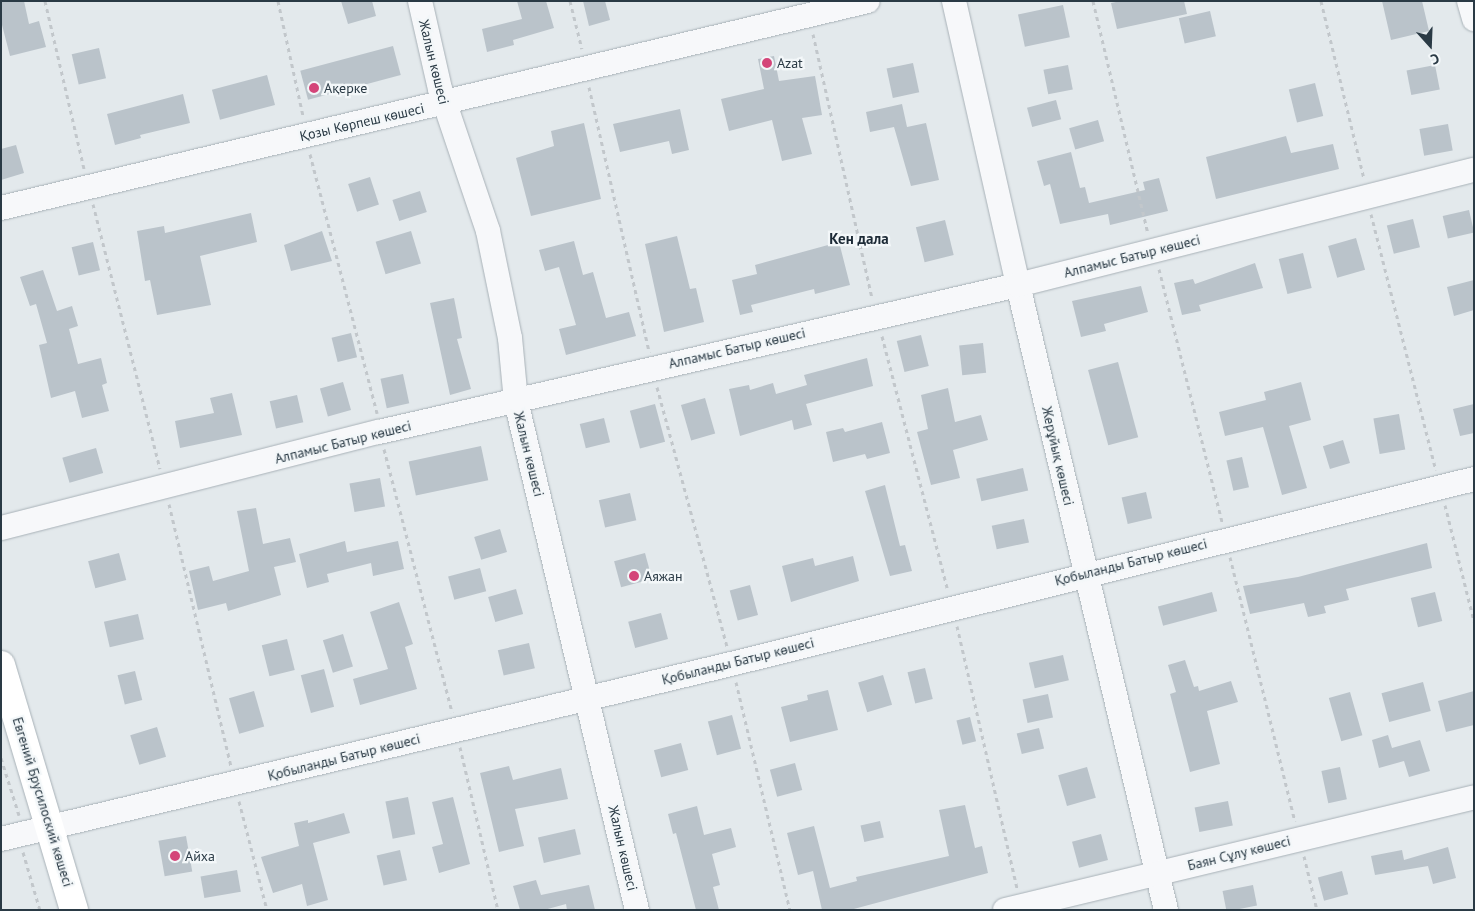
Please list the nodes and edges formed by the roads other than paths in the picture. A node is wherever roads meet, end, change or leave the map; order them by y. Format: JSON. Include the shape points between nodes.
{"nodes":[{"id":1,"x":420,"y":1,"type":"edge"},
{"id":2,"x":868,"y":1,"type":"edge"},
{"id":3,"x":954,"y":1,"type":"edge"},
{"id":4,"x":1469,"y":1,"type":"edge"},
{"id":5,"x":1474,"y":19,"type":"edge"},
{"id":6,"x":444,"y":103,"type":"junction"},
{"id":7,"x":1474,"y":170,"type":"edge"},
{"id":8,"x":1,"y":208,"type":"edge"},
{"id":9,"x":1018,"y":285,"type":"junction"},
{"id":10,"x":516,"y":401,"type":"junction"},
{"id":11,"x":1474,"y":479,"type":"edge"},
{"id":12,"x":1,"y":528,"type":"edge"},
{"id":13,"x":1086,"y":573,"type":"junction"},
{"id":14,"x":1,"y":665,"type":"edge"},
{"id":15,"x":588,"y":696,"type":"junction"},
{"id":16,"x":1474,"y":797,"type":"edge"},
{"id":17,"x":52,"y":827,"type":"junction"},
{"id":18,"x":1,"y":839,"type":"edge"},
{"id":19,"x":1158,"y":873,"type":"junction"},
{"id":20,"x":1013,"y":908,"type":"edge"},
{"id":21,"x":74,"y":910,"type":"edge"},
{"id":22,"x":637,"y":910,"type":"edge"},
{"id":23,"x":1166,"y":910,"type":"edge"}],
"edges":[{"from":1,"to":6,"type":"street","name":"Жалын көшесі"},
{"from":2,"to":6,"type":"street","name":"Қозы Көрпеш көшесі"},
{"from":3,"to":9,"type":"street","name":"Жерұйық көшесі"},
{"from":4,"to":5,"type":"street"},
{"from":6,"to":8,"type":"street","name":"Қозы Көрпеш көшесі"},
{"from":6,"to":10,"type":"street","name":"Жалын көшесі","via":[[488,231],[510,338]]},
{"from":7,"to":9,"type":"street","name":"Алпамыс Батыр көшесі"},
{"from":9,"to":10,"type":"street","name":"Алпамыс Батыр көшесі","via":[[652,367]]},
{"from":9,"to":13,"type":"street","name":"Жерұйық көшесі"},
{"from":10,"to":12,"type":"street","name":"Алпамыс Батыр көшесі","via":[[379,432]]},
{"from":10,"to":15,"type":"street","name":"Жалын көшесі"},
{"from":11,"to":13,"type":"street","name":"Қобыланды Батыр көшесі"},
{"from":13,"to":15,"type":"street","name":"Қобыланды Батыр көшесі","via":[[731,664]]},
{"from":13,"to":19,"type":"street","name":"Жерұйық көшесі"},
{"from":14,"to":17,"type":"main road","name":"Евгений Брусилоский көшесі"},
{"from":15,"to":17,"type":"street","name":"Қобыланды Батыр көшесі"},
{"from":15,"to":22,"type":"street","name":"Жалын көшесі"},
{"from":16,"to":19,"type":"street","name":"Баян Сұлу көшесі"},
{"from":17,"to":18,"type":"street","name":"Қобыланды Батыр көшесі"},
{"from":17,"to":21,"type":"main road","name":"Евгений Брусилоский көшесі"},
{"from":19,"to":20,"type":"street","name":"Баян Сұлу көшесі"},
{"from":19,"to":23,"type":"street","name":"Жерұйық көшесі"}]}
